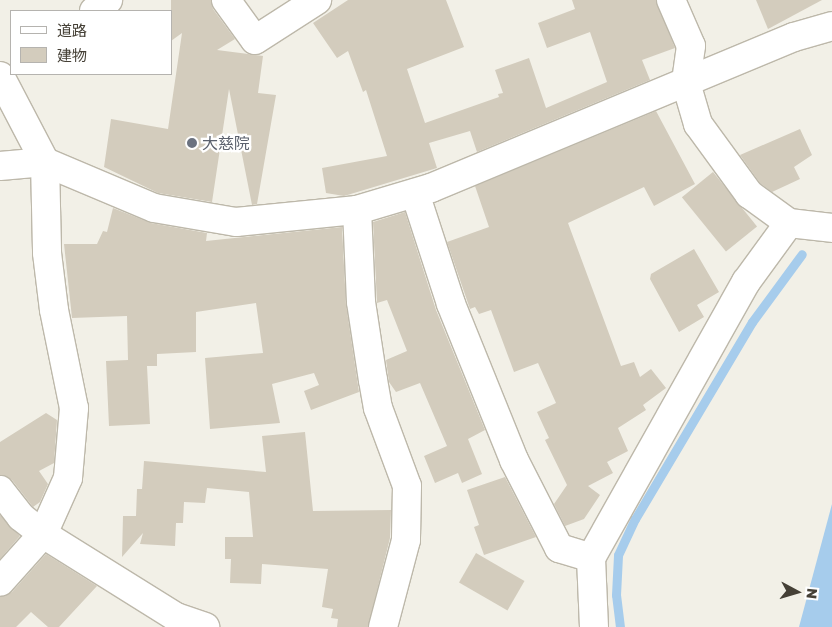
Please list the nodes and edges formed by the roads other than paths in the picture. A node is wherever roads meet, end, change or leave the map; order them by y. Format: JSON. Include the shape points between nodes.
{"nodes":[{"id":1,"x":108,"y":0,"type":"edge"},
{"id":2,"x":226,"y":0,"type":"edge"},
{"id":3,"x":317,"y":0,"type":"edge"},
{"id":4,"x":671,"y":0,"type":"edge"},
{"id":5,"x":95,"y":10,"type":"edge"},
{"id":6,"x":832,"y":26,"type":"edge"},
{"id":7,"x":8,"y":78,"type":"edge"},
{"id":8,"x":686,"y":83,"type":"junction"},
{"id":9,"x":45,"y":162,"type":"junction"},
{"id":10,"x":0,"y":166,"type":"edge"},
{"id":11,"x":414,"y":193,"type":"junction"},
{"id":12,"x":358,"y":210,"type":"junction"},
{"id":13,"x":789,"y":223,"type":"junction"},
{"id":14,"x":832,"y":228,"type":"edge"},
{"id":15,"x":0,"y":490,"type":"edge"},
{"id":16,"x":43,"y":534,"type":"junction"},
{"id":17,"x":591,"y":558,"type":"junction"},
{"id":18,"x":0,"y":582,"type":"edge"},
{"id":19,"x":205,"y":627,"type":"edge"},
{"id":20,"x":383,"y":627,"type":"edge"},
{"id":21,"x":594,"y":627,"type":"edge"}],
"edges":[{"from":1,"to":5,"type":"street"},
{"from":2,"to":3,"type":"street","via":[[255,40]]},
{"from":4,"to":8,"type":"street","via":[[691,46]]},
{"from":6,"to":8,"type":"street","via":[[794,37]]},
{"from":7,"to":9,"type":"street"},
{"from":8,"to":11,"type":"street"},
{"from":8,"to":13,"type":"street","via":[[698,124],[750,194]]},
{"from":9,"to":10,"type":"street"},
{"from":9,"to":12,"type":"street","via":[[154,208],[236,222]]},
{"from":9,"to":16,"type":"street","via":[[47,253],[54,310],[74,408],[68,478]]},
{"from":11,"to":12,"type":"street"},
{"from":11,"to":17,"type":"street","via":[[451,304],[514,460],[559,548]]},
{"from":12,"to":20,"type":"street","via":[[361,302],[373,380],[378,408],[407,486],[406,540]]},
{"from":13,"to":14,"type":"street"},
{"from":13,"to":17,"type":"street","via":[[746,282]]},
{"from":15,"to":16,"type":"street","via":[[21,517]]},
{"from":16,"to":18,"type":"street"},
{"from":16,"to":19,"type":"street","via":[[176,617]]},
{"from":17,"to":21,"type":"street"}]}
